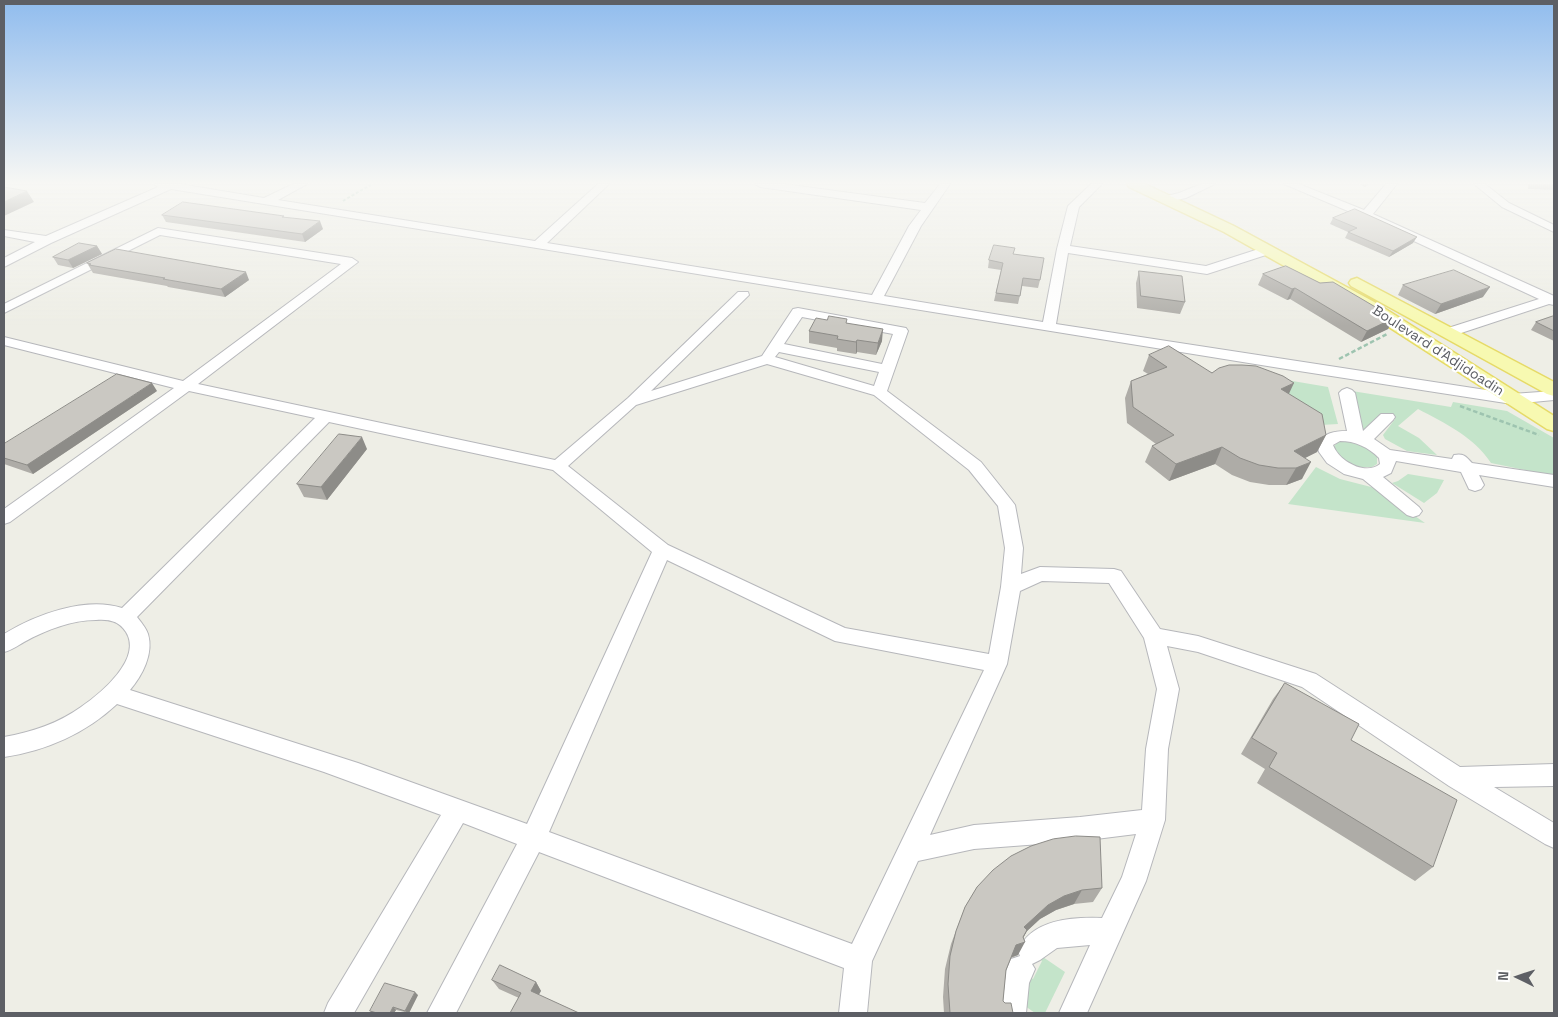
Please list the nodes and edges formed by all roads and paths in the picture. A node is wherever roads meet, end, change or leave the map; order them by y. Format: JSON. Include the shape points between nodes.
{"nodes":[{"id":1,"x":66,"y":231,"type":"edge"},
{"id":2,"x":157,"y":231,"type":"edge"},
{"id":3,"x":161,"y":231,"type":"edge"},
{"id":4,"x":450,"y":231,"type":"edge"},
{"id":5,"x":552,"y":231,"type":"edge"},
{"id":6,"x":912,"y":231,"type":"edge"},
{"id":7,"x":1067,"y":231,"type":"edge"},
{"id":8,"x":1233,"y":231,"type":"edge"},
{"id":9,"x":1257,"y":231,"type":"edge"},
{"id":10,"x":1402,"y":231,"type":"edge"},
{"id":11,"x":4,"y":233,"type":"edge"},
{"id":12,"x":47,"y":240,"type":"junction"},
{"id":13,"x":537,"y":245,"type":"junction"},
{"id":14,"x":1063,"y":249,"type":"junction"},
{"id":15,"x":1265,"y":251,"type":"junction"},
{"id":16,"x":4,"y":262,"type":"edge"},
{"id":17,"x":742,"y":296,"type":"dead end"},
{"id":18,"x":876,"y":299,"type":"junction"},
{"id":19,"x":1553,"y":300,"type":"edge"},
{"id":20,"x":4,"y":309,"type":"edge"},
{"id":21,"x":1400,"y":326,"type":"junction"},
{"id":22,"x":1048,"y":327,"type":"junction"},
{"id":23,"x":1450,"y":332,"type":"junction"},
{"id":24,"x":4,"y":341,"type":"edge"},
{"id":25,"x":771,"y":353,"type":"junction"},
{"id":26,"x":1330,"y":357,"type":"dead end"},
{"id":27,"x":887,"y":369,"type":"junction"},
{"id":28,"x":186,"y":386,"type":"junction"},
{"id":29,"x":1554,"y":390,"type":"edge"},
{"id":30,"x":879,"y":392,"type":"junction"},
{"id":31,"x":1347,"y":393,"type":"dead end"},
{"id":32,"x":1554,"y":396,"type":"edge"},
{"id":33,"x":1512,"y":399,"type":"junction"},
{"id":34,"x":631,"y":402,"type":"junction"},
{"id":35,"x":326,"y":416,"type":"junction"},
{"id":36,"x":1387,"y":417,"type":"dead end"},
{"id":37,"x":1554,"y":425,"type":"edge"},
{"id":38,"x":1360,"y":439,"type":"junction"},
{"id":39,"x":1387,"y":458,"type":"junction"},
{"id":40,"x":558,"y":466,"type":"junction"},
{"id":41,"x":1468,"y":472,"type":"junction"},
{"id":42,"x":1367,"y":473,"type":"junction"},
{"id":43,"x":1554,"y":481,"type":"edge"},
{"id":44,"x":1554,"y":493,"type":"edge"},
{"id":45,"x":1413,"y":511,"type":"dead end"},
{"id":46,"x":4,"y":518,"type":"edge"},
{"id":47,"x":662,"y":550,"type":"junction"},
{"id":48,"x":1011,"y":587,"type":"junction"},
{"id":49,"x":124,"y":618,"type":"junction"},
{"id":50,"x":1154,"y":636,"type":"junction"},
{"id":51,"x":4,"y":644,"type":"edge"},
{"id":52,"x":997,"y":664,"type":"junction"},
{"id":53,"x":114,"y":694,"type":"junction"},
{"id":54,"x":4,"y":747,"type":"edge"},
{"id":55,"x":1554,"y":776,"type":"edge"},
{"id":56,"x":1457,"y":778,"type":"junction"},
{"id":57,"x":457,"y":810,"type":"junction"},
{"id":58,"x":1153,"y":820,"type":"junction"},
{"id":59,"x":1554,"y":836,"type":"edge"},
{"id":60,"x":533,"y":839,"type":"junction"},
{"id":61,"x":910,"y":852,"type":"junction"},
{"id":62,"x":1110,"y":932,"type":"junction"},
{"id":63,"x":859,"y":960,"type":"junction"},
{"id":64,"x":338,"y":1013,"type":"edge"},
{"id":65,"x":441,"y":1013,"type":"edge"},
{"id":66,"x":853,"y":1013,"type":"edge"},
{"id":67,"x":1012,"y":1013,"type":"edge"},
{"id":68,"x":1073,"y":1013,"type":"edge"}],
"edges":[{"from":1,"to":12,"type":"street"},
{"from":2,"to":20,"type":"street"},
{"from":3,"to":28,"type":"street","via":[[352,262]]},
{"from":4,"to":13,"type":"street"},
{"from":5,"to":13,"type":"street"},
{"from":6,"to":18,"type":"street"},
{"from":7,"to":14,"type":"street"},
{"from":8,"to":15,"type":"main road","name":"Boulevard d'Adjidoadin"},
{"from":9,"to":23,"type":"main road","name":"Boulevard d'Adjidoadin"},
{"from":10,"to":19,"type":"street"},
{"from":11,"to":12,"type":"street"},
{"from":12,"to":16,"type":"street"},
{"from":13,"to":18,"type":"street"},
{"from":14,"to":15,"type":"street","via":[[1207,270]]},
{"from":14,"to":22,"type":"street"},
{"from":15,"to":21,"type":"main road","name":"Boulevard d'Adjidoadin"},
{"from":17,"to":34,"type":"street"},
{"from":18,"to":22,"type":"street"},
{"from":19,"to":23,"type":"street"},
{"from":21,"to":26,"type":"path","via":[[1340,359]]},
{"from":21,"to":33,"type":"main road","name":"Boulevard d'Adjidoadin"},
{"from":22,"to":33,"type":"street"},
{"from":23,"to":29,"type":"main road","name":"Boulevard d'Adjidoadin"},
{"from":24,"to":28,"type":"street"},
{"from":25,"to":27,"type":"street"},
{"from":25,"to":27,"type":"street","via":[[798,312],[901,331]]},
{"from":25,"to":30,"type":"street"},
{"from":25,"to":34,"type":"street"},
{"from":27,"to":30,"type":"street"},
{"from":28,"to":35,"type":"street"},
{"from":28,"to":46,"type":"street"},
{"from":30,"to":48,"type":"street","via":[[975,466],[1006,505],[1014,548]]},
{"from":31,"to":38,"type":"street"},
{"from":32,"to":33,"type":"street"},
{"from":33,"to":37,"type":"main road","name":"Boulevard d'Adjidoadin"},
{"from":34,"to":40,"type":"street"},
{"from":35,"to":40,"type":"street"},
{"from":35,"to":49,"type":"street"},
{"from":36,"to":38,"type":"street"},
{"from":38,"to":39,"type":"street"},
{"from":38,"to":42,"type":"street","via":[[1331,438],[1325,450],[1340,465]]},
{"from":39,"to":41,"type":"street"},
{"from":39,"to":42,"type":"street","via":[[1382,471]]},
{"from":40,"to":47,"type":"street"},
{"from":41,"to":43,"type":"street"},
{"from":41,"to":44,"type":"street"},
{"from":42,"to":45,"type":"street"},
{"from":47,"to":52,"type":"street","via":[[842,635]]},
{"from":47,"to":60,"type":"street"},
{"from":48,"to":50,"type":"street","via":[[1040,574],[1114,576]]},
{"from":48,"to":52,"type":"street"},
{"from":49,"to":51,"type":"street","via":[[101,612],[72,614],[40,624]]},
{"from":49,"to":53,"type":"street","via":[[138,633],[140,643],[125,680]]},
{"from":50,"to":56,"type":"street","via":[[1198,644],[1309,680]]},
{"from":50,"to":58,"type":"street","via":[[1168,688],[1157,749]]},
{"from":52,"to":61,"type":"street"},
{"from":53,"to":54,"type":"street","via":[[62,730]]},
{"from":53,"to":57,"type":"street","via":[[290,750]]},
{"from":55,"to":56,"type":"street"},
{"from":56,"to":59,"type":"street"},
{"from":57,"to":60,"type":"street"},
{"from":57,"to":64,"type":"street"},
{"from":58,"to":61,"type":"street","via":[[974,837]]},
{"from":58,"to":62,"type":"street","via":[[1133,881]]},
{"from":60,"to":63,"type":"street"},
{"from":60,"to":65,"type":"street"},
{"from":61,"to":63,"type":"street"},
{"from":62,"to":67,"type":"street","via":[[1071,931],[1052,937],[1026,960],[1014,982]]},
{"from":62,"to":68,"type":"street"},
{"from":63,"to":66,"type":"street"}]}
